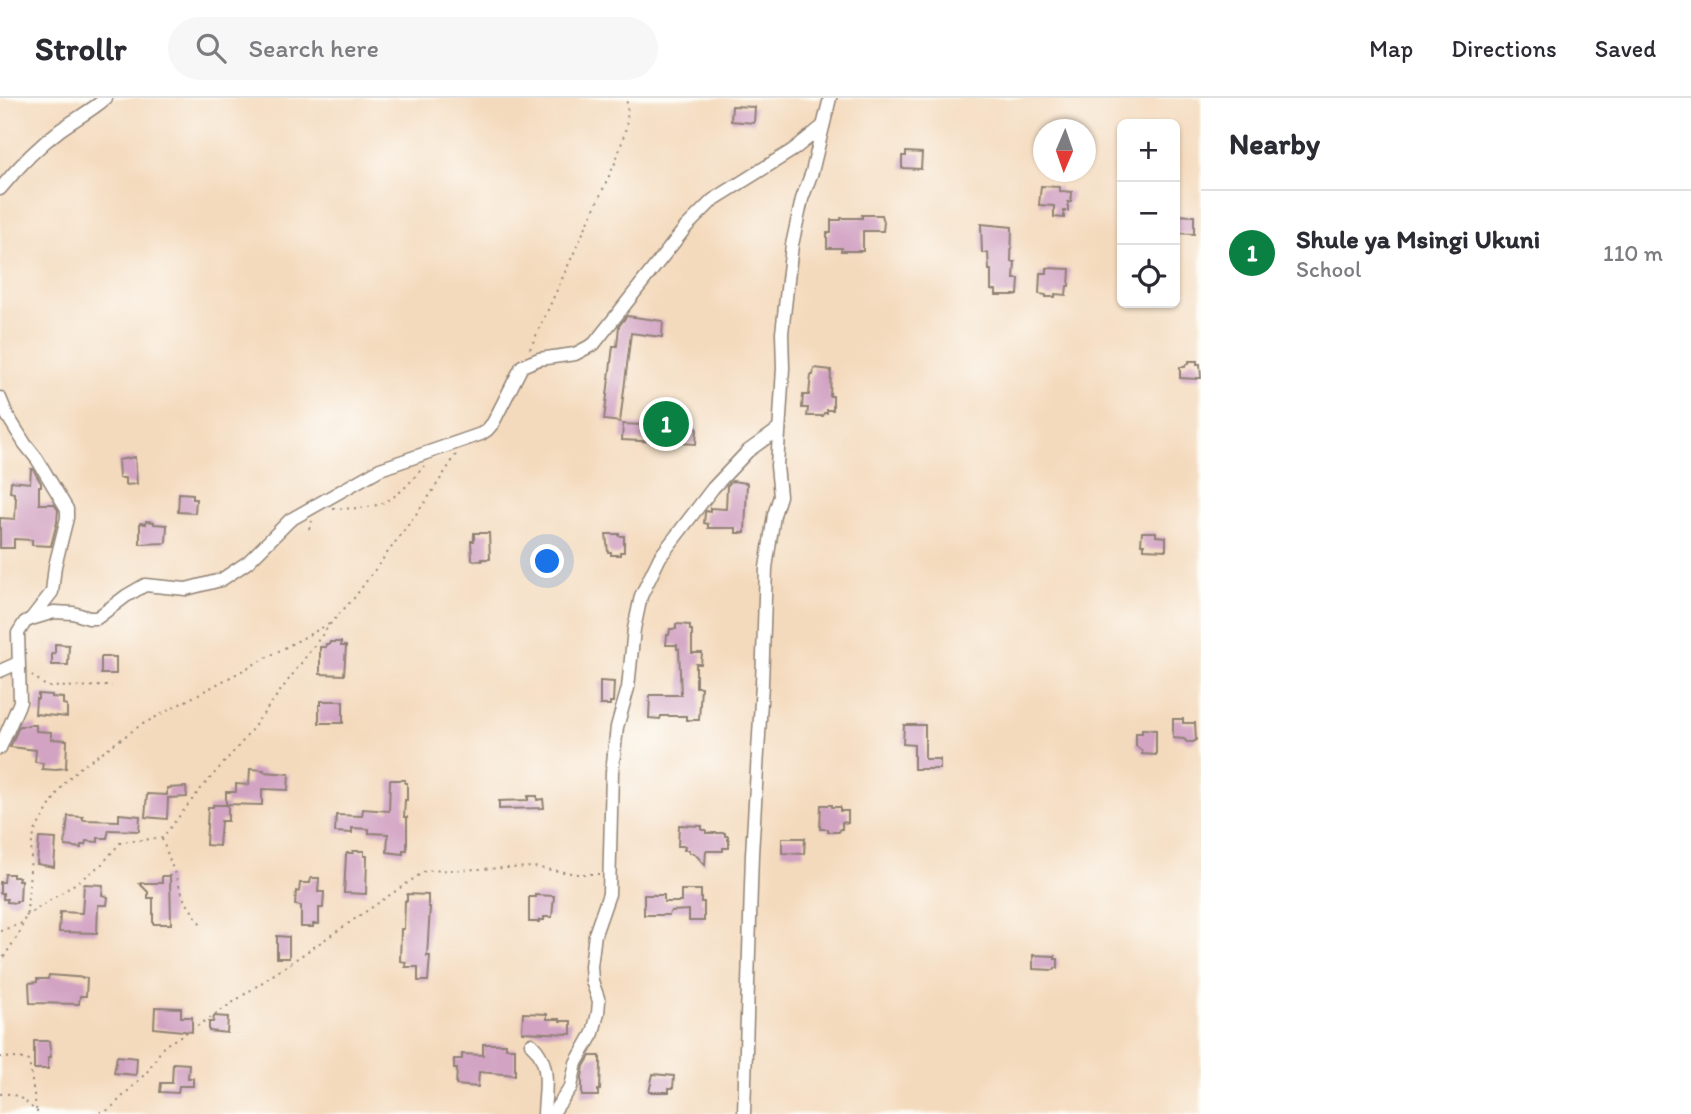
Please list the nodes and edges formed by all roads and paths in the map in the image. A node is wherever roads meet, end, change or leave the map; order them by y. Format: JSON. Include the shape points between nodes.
{"nodes":[{"id":1,"x":106,"y":98,"type":"edge"},
{"id":2,"x":625,"y":98,"type":"edge"},
{"id":3,"x":830,"y":98,"type":"edge"},
{"id":4,"x":823,"y":126,"type":"junction"},
{"id":5,"x":0,"y":189,"type":"edge"},
{"id":6,"x":522,"y":366,"type":"junction"},
{"id":7,"x":0,"y":398,"type":"edge"},
{"id":8,"x":779,"y":429,"type":"junction"},
{"id":9,"x":466,"y":439,"type":"junction"},
{"id":10,"x":439,"y":449,"type":"junction"},
{"id":11,"x":334,"y":509,"type":"dead end"},
{"id":12,"x":313,"y":516,"type":"dead end"},
{"id":13,"x":309,"y":529,"type":"dead end"},
{"id":14,"x":30,"y":619,"type":"junction"},
{"id":15,"x":331,"y":623,"type":"junction"},
{"id":16,"x":18,"y":663,"type":"junction"},
{"id":17,"x":0,"y":671,"type":"edge"},
{"id":18,"x":112,"y":686,"type":"dead end"},
{"id":19,"x":0,"y":748,"type":"edge"},
{"id":20,"x":162,"y":838,"type":"junction"},
{"id":21,"x":610,"y":874,"type":"junction"},
{"id":22,"x":26,"y":916,"type":"junction"},
{"id":23,"x":24,"y":923,"type":"junction"},
{"id":24,"x":202,"y":926,"type":"dead end"},
{"id":25,"x":0,"y":931,"type":"edge"},
{"id":26,"x":0,"y":964,"type":"edge"},
{"id":27,"x":531,"y":1044,"type":"dead end"},
{"id":28,"x":0,"y":1057,"type":"edge"},
{"id":29,"x":0,"y":1094,"type":"edge"},
{"id":30,"x":38,"y":1113,"type":"edge"},
{"id":31,"x":93,"y":1114,"type":"edge"},
{"id":32,"x":544,"y":1114,"type":"edge"},
{"id":33,"x":552,"y":1114,"type":"edge"},
{"id":34,"x":744,"y":1114,"type":"edge"}],
"edges":[{"from":1,"to":5,"type":"street","via":[[46,141]]},
{"from":2,"to":6,"type":"path","via":[[625,135],[615,163]]},
{"from":3,"to":4,"type":"street"},
{"from":4,"to":6,"type":"street","via":[[713,200],[678,236],[594,344],[575,354]]},
{"from":4,"to":8,"type":"street","via":[[792,245],[782,333]]},
{"from":6,"to":9,"type":"street","via":[[493,423]]},
{"from":7,"to":14,"type":"street","via":[[67,509],[52,592]]},
{"from":8,"to":21,"type":"street","via":[[748,451],[713,488],[660,557],[641,596],[628,688],[617,727]]},
{"from":8,"to":34,"type":"street","via":[[780,496],[766,568]]},
{"from":9,"to":10,"type":"street"},
{"from":9,"to":15,"type":"path","via":[[384,559]]},
{"from":10,"to":11,"type":"path","via":[[398,494],[373,506]]},
{"from":10,"to":14,"type":"street","via":[[372,472],[290,520],[248,562],[221,580],[187,589],[145,585],[97,618],[54,612]]},
{"from":12,"to":13,"type":"path"},
{"from":14,"to":16,"type":"street","via":[[18,633]]},
{"from":15,"to":20,"type":"path","via":[[243,741]]},
{"from":15,"to":22,"type":"path","via":[[141,725],[78,769],[36,830]]},
{"from":16,"to":17,"type":"street"},
{"from":16,"to":18,"type":"path","via":[[47,687]]},
{"from":16,"to":19,"type":"street","via":[[20,702]]},
{"from":20,"to":22,"type":"path","via":[[121,842],[102,864]]},
{"from":20,"to":24,"type":"path","via":[[184,899]]},
{"from":21,"to":31,"type":"path","via":[[533,867],[425,871],[164,1046],[147,1072],[113,1106]]},
{"from":21,"to":33,"type":"street","via":[[591,965],[599,1001],[596,1024],[576,1063],[571,1087]]},
{"from":22,"to":23,"type":"path"},
{"from":23,"to":25,"type":"path"},
{"from":23,"to":26,"type":"path"},
{"from":27,"to":32,"type":"street","via":[[544,1063]]},
{"from":28,"to":30,"type":"path","via":[[29,1061]]},
{"from":29,"to":30,"type":"path","via":[[18,1096]]}]}
